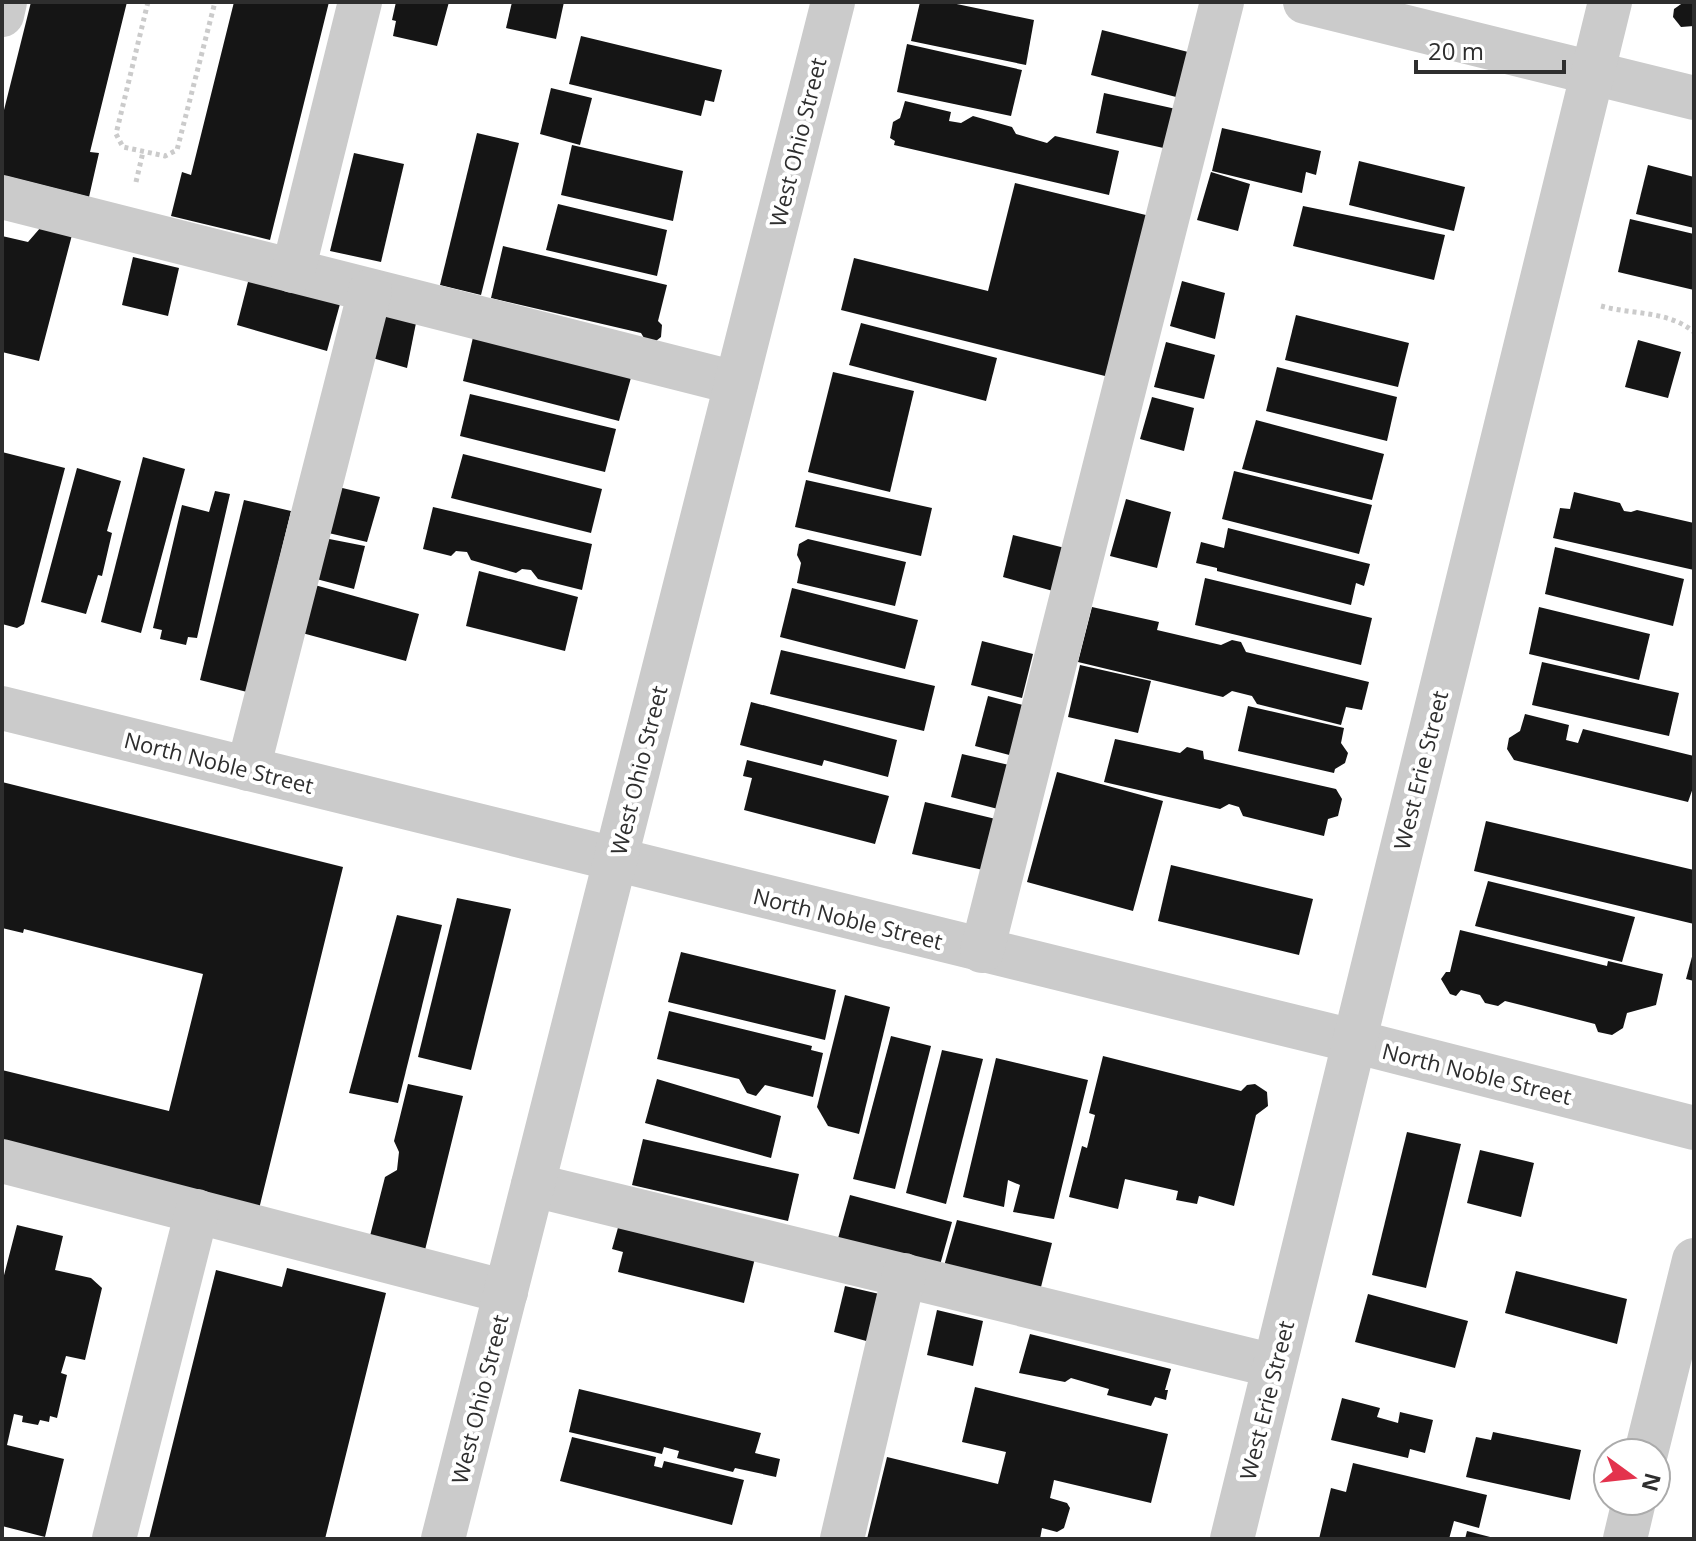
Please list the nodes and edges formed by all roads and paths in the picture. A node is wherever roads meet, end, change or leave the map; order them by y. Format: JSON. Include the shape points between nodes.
{"nodes":[{"id":1,"x":5,"y":2,"type":"edge"},
{"id":2,"x":148,"y":2,"type":"edge"},
{"id":3,"x":215,"y":2,"type":"edge"},
{"id":4,"x":360,"y":2,"type":"edge"},
{"id":5,"x":833,"y":2,"type":"edge"},
{"id":6,"x":1222,"y":2,"type":"edge"},
{"id":7,"x":1305,"y":2,"type":"edge"},
{"id":8,"x":1610,"y":2,"type":"edge"},
{"id":9,"x":2,"y":15,"type":"edge"},
{"id":10,"x":1593,"y":73,"type":"junction"},
{"id":11,"x":1694,"y":98,"type":"edge"},
{"id":12,"x":2,"y":197,"type":"edge"},
{"id":13,"x":293,"y":271,"type":"junction"},
{"id":14,"x":370,"y":291,"type":"junction"},
{"id":15,"x":1601,"y":306,"type":"dead end"},
{"id":16,"x":1694,"y":332,"type":"edge"},
{"id":17,"x":736,"y":383,"type":"junction"},
{"id":18,"x":2,"y":708,"type":"edge"},
{"id":19,"x":248,"y":769,"type":"junction"},
{"id":20,"x":615,"y":861,"type":"junction"},
{"id":21,"x":982,"y":951,"type":"junction"},
{"id":22,"x":1353,"y":1041,"type":"junction"},
{"id":23,"x":1694,"y":1128,"type":"edge"},
{"id":24,"x":2,"y":1161,"type":"edge"},
{"id":25,"x":533,"y":1185,"type":"junction"},
{"id":26,"x":197,"y":1211,"type":"junction"},
{"id":27,"x":1694,"y":1260,"type":"edge"},
{"id":28,"x":904,"y":1275,"type":"junction"},
{"id":29,"x":506,"y":1292,"type":"junction"},
{"id":30,"x":1274,"y":1366,"type":"junction"},
{"id":31,"x":1650,"y":1437,"type":"edge"},
{"id":32,"x":1630,"y":1517,"type":"edge"},
{"id":33,"x":114,"y":1539,"type":"edge"},
{"id":34,"x":443,"y":1539,"type":"edge"},
{"id":35,"x":842,"y":1539,"type":"edge"},
{"id":36,"x":1232,"y":1539,"type":"edge"},
{"id":37,"x":1625,"y":1539,"type":"edge"}],
"edges":[{"from":1,"to":9,"type":"street"},
{"from":2,"to":3,"type":"path","via":[[116,134],[123,147],[165,156],[177,150]]},
{"from":4,"to":13,"type":"street"},
{"from":5,"to":17,"type":"street","name":"West Ohio Street"},
{"from":6,"to":21,"type":"street"},
{"from":7,"to":10,"type":"street"},
{"from":8,"to":10,"type":"street","name":"West Erie Street"},
{"from":10,"to":11,"type":"street"},
{"from":10,"to":22,"type":"street","name":"West Erie Street"},
{"from":12,"to":13,"type":"street"},
{"from":13,"to":14,"type":"street"},
{"from":14,"to":17,"type":"street"},
{"from":14,"to":19,"type":"street"},
{"from":15,"to":16,"type":"path","via":[[1676,320]]},
{"from":17,"to":20,"type":"street","name":"West Ohio Street"},
{"from":18,"to":19,"type":"street","name":"North Noble Street"},
{"from":19,"to":20,"type":"street","name":"North Noble Street"},
{"from":20,"to":21,"type":"street","name":"North Noble Street"},
{"from":20,"to":25,"type":"street","name":"West Ohio Street"},
{"from":21,"to":22,"type":"street","name":"North Noble Street"},
{"from":22,"to":23,"type":"street","name":"North Noble Street"},
{"from":22,"to":30,"type":"street","name":"West Erie Street"},
{"from":24,"to":26,"type":"street"},
{"from":25,"to":28,"type":"street"},
{"from":25,"to":29,"type":"street","name":"West Ohio Street"},
{"from":26,"to":29,"type":"street"},
{"from":26,"to":33,"type":"street"},
{"from":27,"to":31,"type":"street"},
{"from":28,"to":30,"type":"street"},
{"from":28,"to":35,"type":"street"},
{"from":29,"to":34,"type":"street","name":"West Ohio Street"},
{"from":30,"to":36,"type":"street","name":"West Erie Street"},
{"from":32,"to":37,"type":"street"}]}
